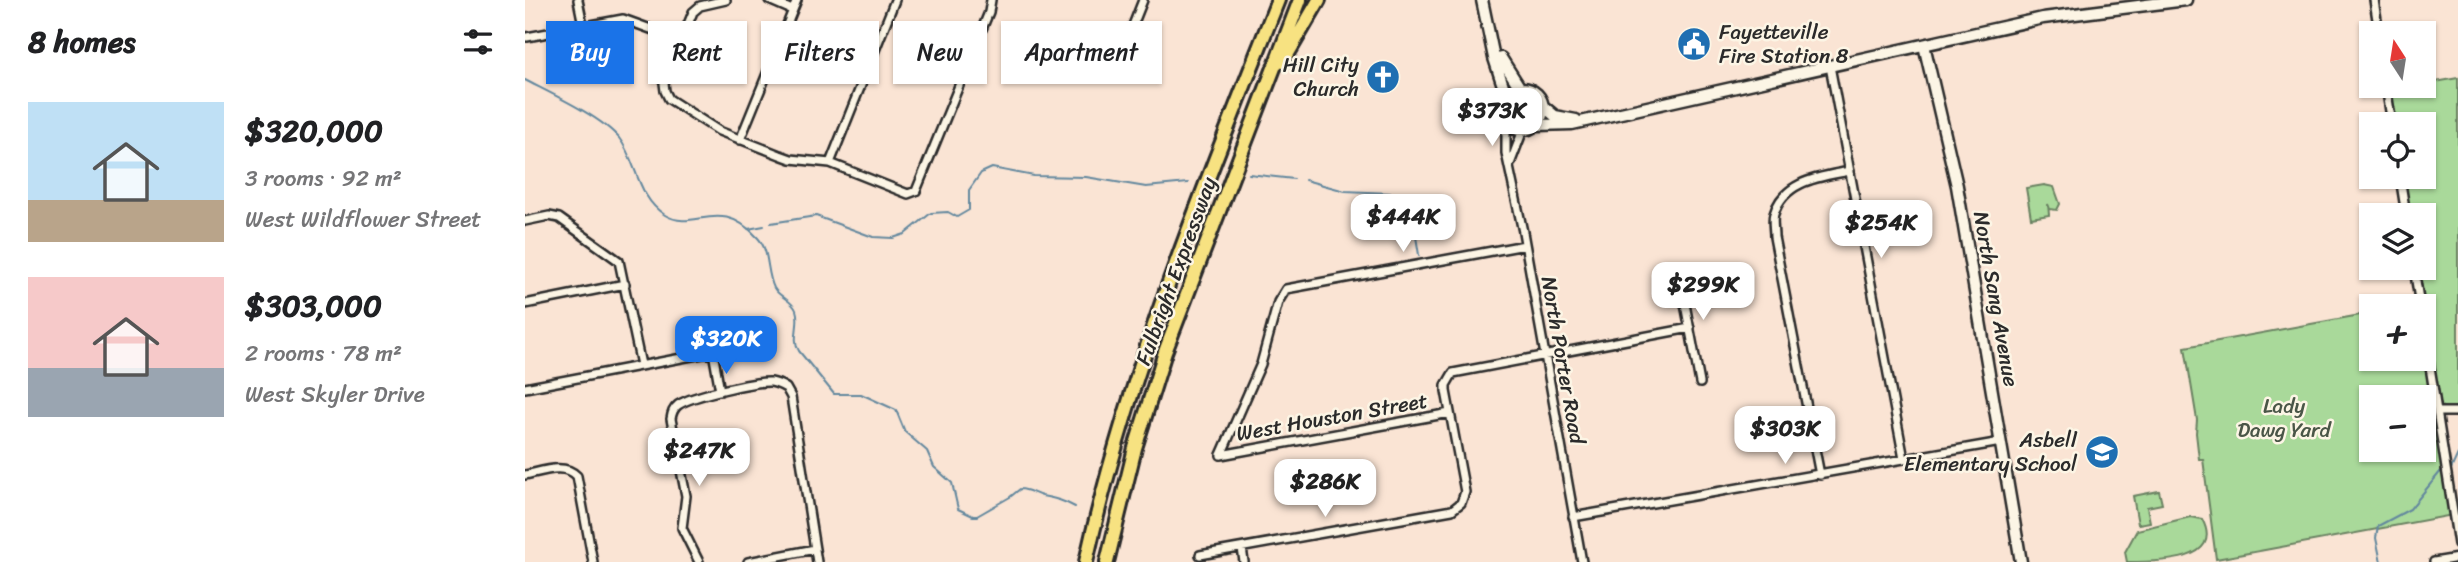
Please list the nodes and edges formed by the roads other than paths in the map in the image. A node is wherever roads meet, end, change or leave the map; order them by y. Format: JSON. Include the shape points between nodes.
{"nodes":[{"id":1,"x":578,"y":0,"type":"edge"},
{"id":2,"x":726,"y":0,"type":"edge"},
{"id":3,"x":769,"y":0,"type":"edge"},
{"id":4,"x":797,"y":0,"type":"edge"},
{"id":5,"x":895,"y":0,"type":"edge"},
{"id":6,"x":991,"y":0,"type":"edge"},
{"id":7,"x":1143,"y":0,"type":"edge"},
{"id":8,"x":1278,"y":0,"type":"edge"},
{"id":9,"x":1300,"y":0,"type":"edge"},
{"id":10,"x":1319,"y":0,"type":"edge"},
{"id":11,"x":1482,"y":0,"type":"edge"},
{"id":12,"x":2186,"y":0,"type":"edge"},
{"id":13,"x":2374,"y":0,"type":"edge"},
{"id":14,"x":793,"y":10,"type":"junction"},
{"id":15,"x":582,"y":21,"type":"edge"},
{"id":16,"x":610,"y":21,"type":"edge"},
{"id":17,"x":629,"y":21,"type":"edge"},
{"id":18,"x":690,"y":21,"type":"edge"},
{"id":19,"x":1135,"y":21,"type":"edge"},
{"id":20,"x":2377,"y":21,"type":"edge"},
{"id":21,"x":546,"y":33,"type":"edge"},
{"id":22,"x":527,"y":37,"type":"dead end"},
{"id":23,"x":1924,"y":45,"type":"junction"},
{"id":24,"x":1493,"y":50,"type":"junction"},
{"id":25,"x":1830,"y":66,"type":"junction"},
{"id":26,"x":665,"y":84,"type":"edge"},
{"id":27,"x":1520,"y":88,"type":"junction"},
{"id":28,"x":1506,"y":95,"type":"junction"},
{"id":29,"x":1262,"y":99,"type":"junction"},
{"id":30,"x":1543,"y":106,"type":"junction"},
{"id":31,"x":1587,"y":121,"type":"junction"},
{"id":32,"x":1537,"y":125,"type":"junction"},
{"id":33,"x":1506,"y":126,"type":"junction"},
{"id":34,"x":1523,"y":130,"type":"junction"},
{"id":35,"x":740,"y":139,"type":"junction"},
{"id":36,"x":830,"y":163,"type":"junction"},
{"id":37,"x":1510,"y":164,"type":"junction"},
{"id":38,"x":1850,"y":171,"type":"junction"},
{"id":39,"x":525,"y":221,"type":"edge"},
{"id":40,"x":1525,"y":245,"type":"junction"},
{"id":41,"x":1678,"y":267,"type":"dead end"},
{"id":42,"x":625,"y":285,"type":"junction"},
{"id":43,"x":525,"y":304,"type":"edge"},
{"id":44,"x":1690,"y":328,"type":"junction"},
{"id":45,"x":1544,"y":354,"type":"junction"},
{"id":46,"x":641,"y":365,"type":"junction"},
{"id":47,"x":2431,"y":371,"type":"edge"},
{"id":48,"x":1700,"y":383,"type":"dead end"},
{"id":49,"x":525,"y":388,"type":"edge"},
{"id":50,"x":720,"y":391,"type":"junction"},
{"id":51,"x":2437,"y":412,"type":"junction"},
{"id":52,"x":2458,"y":412,"type":"edge"},
{"id":53,"x":1450,"y":414,"type":"junction"},
{"id":54,"x":2001,"y":442,"type":"junction"},
{"id":55,"x":1904,"y":459,"type":"junction"},
{"id":56,"x":525,"y":475,"type":"edge"},
{"id":57,"x":1820,"y":475,"type":"junction"},
{"id":58,"x":1573,"y":517,"type":"junction"},
{"id":59,"x":2456,"y":523,"type":"edge"},
{"id":60,"x":2458,"y":544,"type":"edge"},
{"id":61,"x":1242,"y":548,"type":"junction"},
{"id":62,"x":815,"y":550,"type":"junction"},
{"id":63,"x":1200,"y":555,"type":"dead end"},
{"id":64,"x":2458,"y":558,"type":"edge"},
{"id":65,"x":593,"y":562,"type":"edge"},
{"id":66,"x":699,"y":562,"type":"edge"},
{"id":67,"x":748,"y":562,"type":"edge"},
{"id":68,"x":817,"y":562,"type":"edge"},
{"id":69,"x":1086,"y":562,"type":"edge"},
{"id":70,"x":1107,"y":562,"type":"edge"},
{"id":71,"x":1244,"y":562,"type":"edge"},
{"id":72,"x":1582,"y":562,"type":"edge"},
{"id":73,"x":2021,"y":562,"type":"edge"},
{"id":74,"x":2434,"y":562,"type":"edge"}],
"edges":[{"from":1,"to":15,"type":"street"},
{"from":2,"to":18,"type":"street","via":[[704,4]]},
{"from":3,"to":14,"type":"street"},
{"from":4,"to":14,"type":"street"},
{"from":5,"to":36,"type":"street"},
{"from":6,"to":36,"type":"street","via":[[916,191],[913,194]]},
{"from":7,"to":19,"type":"street"},
{"from":8,"to":69,"type":"highway","name":"Fulbright Expressway","via":[[1146,344]]},
{"from":9,"to":29,"type":"highway","name":"Fulbright Expressway"},
{"from":10,"to":29,"type":"highway"},
{"from":11,"to":24,"type":"street"},
{"from":12,"to":23,"type":"street","via":[[2043,18]]},
{"from":13,"to":20,"type":"street"},
{"from":14,"to":35,"type":"street"},
{"from":16,"to":17,"type":"street"},
{"from":21,"to":22,"type":"street"},
{"from":23,"to":25,"type":"street"},
{"from":23,"to":54,"type":"street","name":"North Sang Avenue","via":[[1952,160]]},
{"from":24,"to":27,"type":"street"},
{"from":24,"to":28,"type":"street"},
{"from":25,"to":31,"type":"street"},
{"from":25,"to":38,"type":"street"},
{"from":26,"to":35,"type":"street","via":[[669,99]]},
{"from":27,"to":28,"type":"street"},
{"from":27,"to":30,"type":"street","via":[[1531,90]]},
{"from":28,"to":33,"type":"street","via":[[1501,108]]},
{"from":29,"to":70,"type":"highway","name":"Fulbright Expressway","via":[[1158,373]]},
{"from":30,"to":31,"type":"street","via":[[1555,116]]},
{"from":30,"to":32,"type":"street"},
{"from":31,"to":32,"type":"street"},
{"from":32,"to":34,"type":"street"},
{"from":33,"to":34,"type":"street"},
{"from":33,"to":37,"type":"street","name":"North Porter Road"},
{"from":34,"to":37,"type":"street"},
{"from":35,"to":36,"type":"street","via":[[791,159]]},
{"from":37,"to":40,"type":"street","name":"North Porter Road"},
{"from":38,"to":55,"type":"street"},
{"from":38,"to":57,"type":"street","via":[[1804,180],[1784,194],[1774,214],[1774,236]]},
{"from":39,"to":42,"type":"street","via":[[554,217],[616,257]]},
{"from":40,"to":45,"type":"street","name":"North Porter Road"},
{"from":40,"to":53,"type":"street","name":"West Houston Street","via":[[1286,289],[1261,364],[1221,455]]},
{"from":41,"to":44,"type":"street"},
{"from":42,"to":43,"type":"street"},
{"from":42,"to":46,"type":"street"},
{"from":44,"to":45,"type":"street","name":"West Houston Street"},
{"from":44,"to":48,"type":"street"},
{"from":45,"to":53,"type":"street","name":"West Houston Street","via":[[1460,371],[1448,378]]},
{"from":45,"to":58,"type":"street","name":"North Porter Road"},
{"from":46,"to":49,"type":"street"},
{"from":46,"to":50,"type":"street","via":[[713,352]]},
{"from":47,"to":51,"type":"street"},
{"from":50,"to":62,"type":"street","via":[[764,382],[782,385],[790,397]]},
{"from":50,"to":66,"type":"street","via":[[681,403],[671,419],[686,502],[682,528]]},
{"from":51,"to":52,"type":"street"},
{"from":51,"to":59,"type":"street"},
{"from":53,"to":61,"type":"street","via":[[1465,492],[1452,510]]},
{"from":54,"to":55,"type":"street"},
{"from":54,"to":73,"type":"street","name":"North Sang Avenue"},
{"from":55,"to":57,"type":"street"},
{"from":56,"to":65,"type":"street","via":[[560,468],[573,472],[579,481]]},
{"from":57,"to":58,"type":"street"},
{"from":58,"to":72,"type":"street","name":"North Porter Road"},
{"from":59,"to":60,"type":"street"},
{"from":61,"to":63,"type":"street"},
{"from":61,"to":71,"type":"street"},
{"from":62,"to":67,"type":"street"},
{"from":62,"to":68,"type":"street"},
{"from":64,"to":74,"type":"street"}]}
